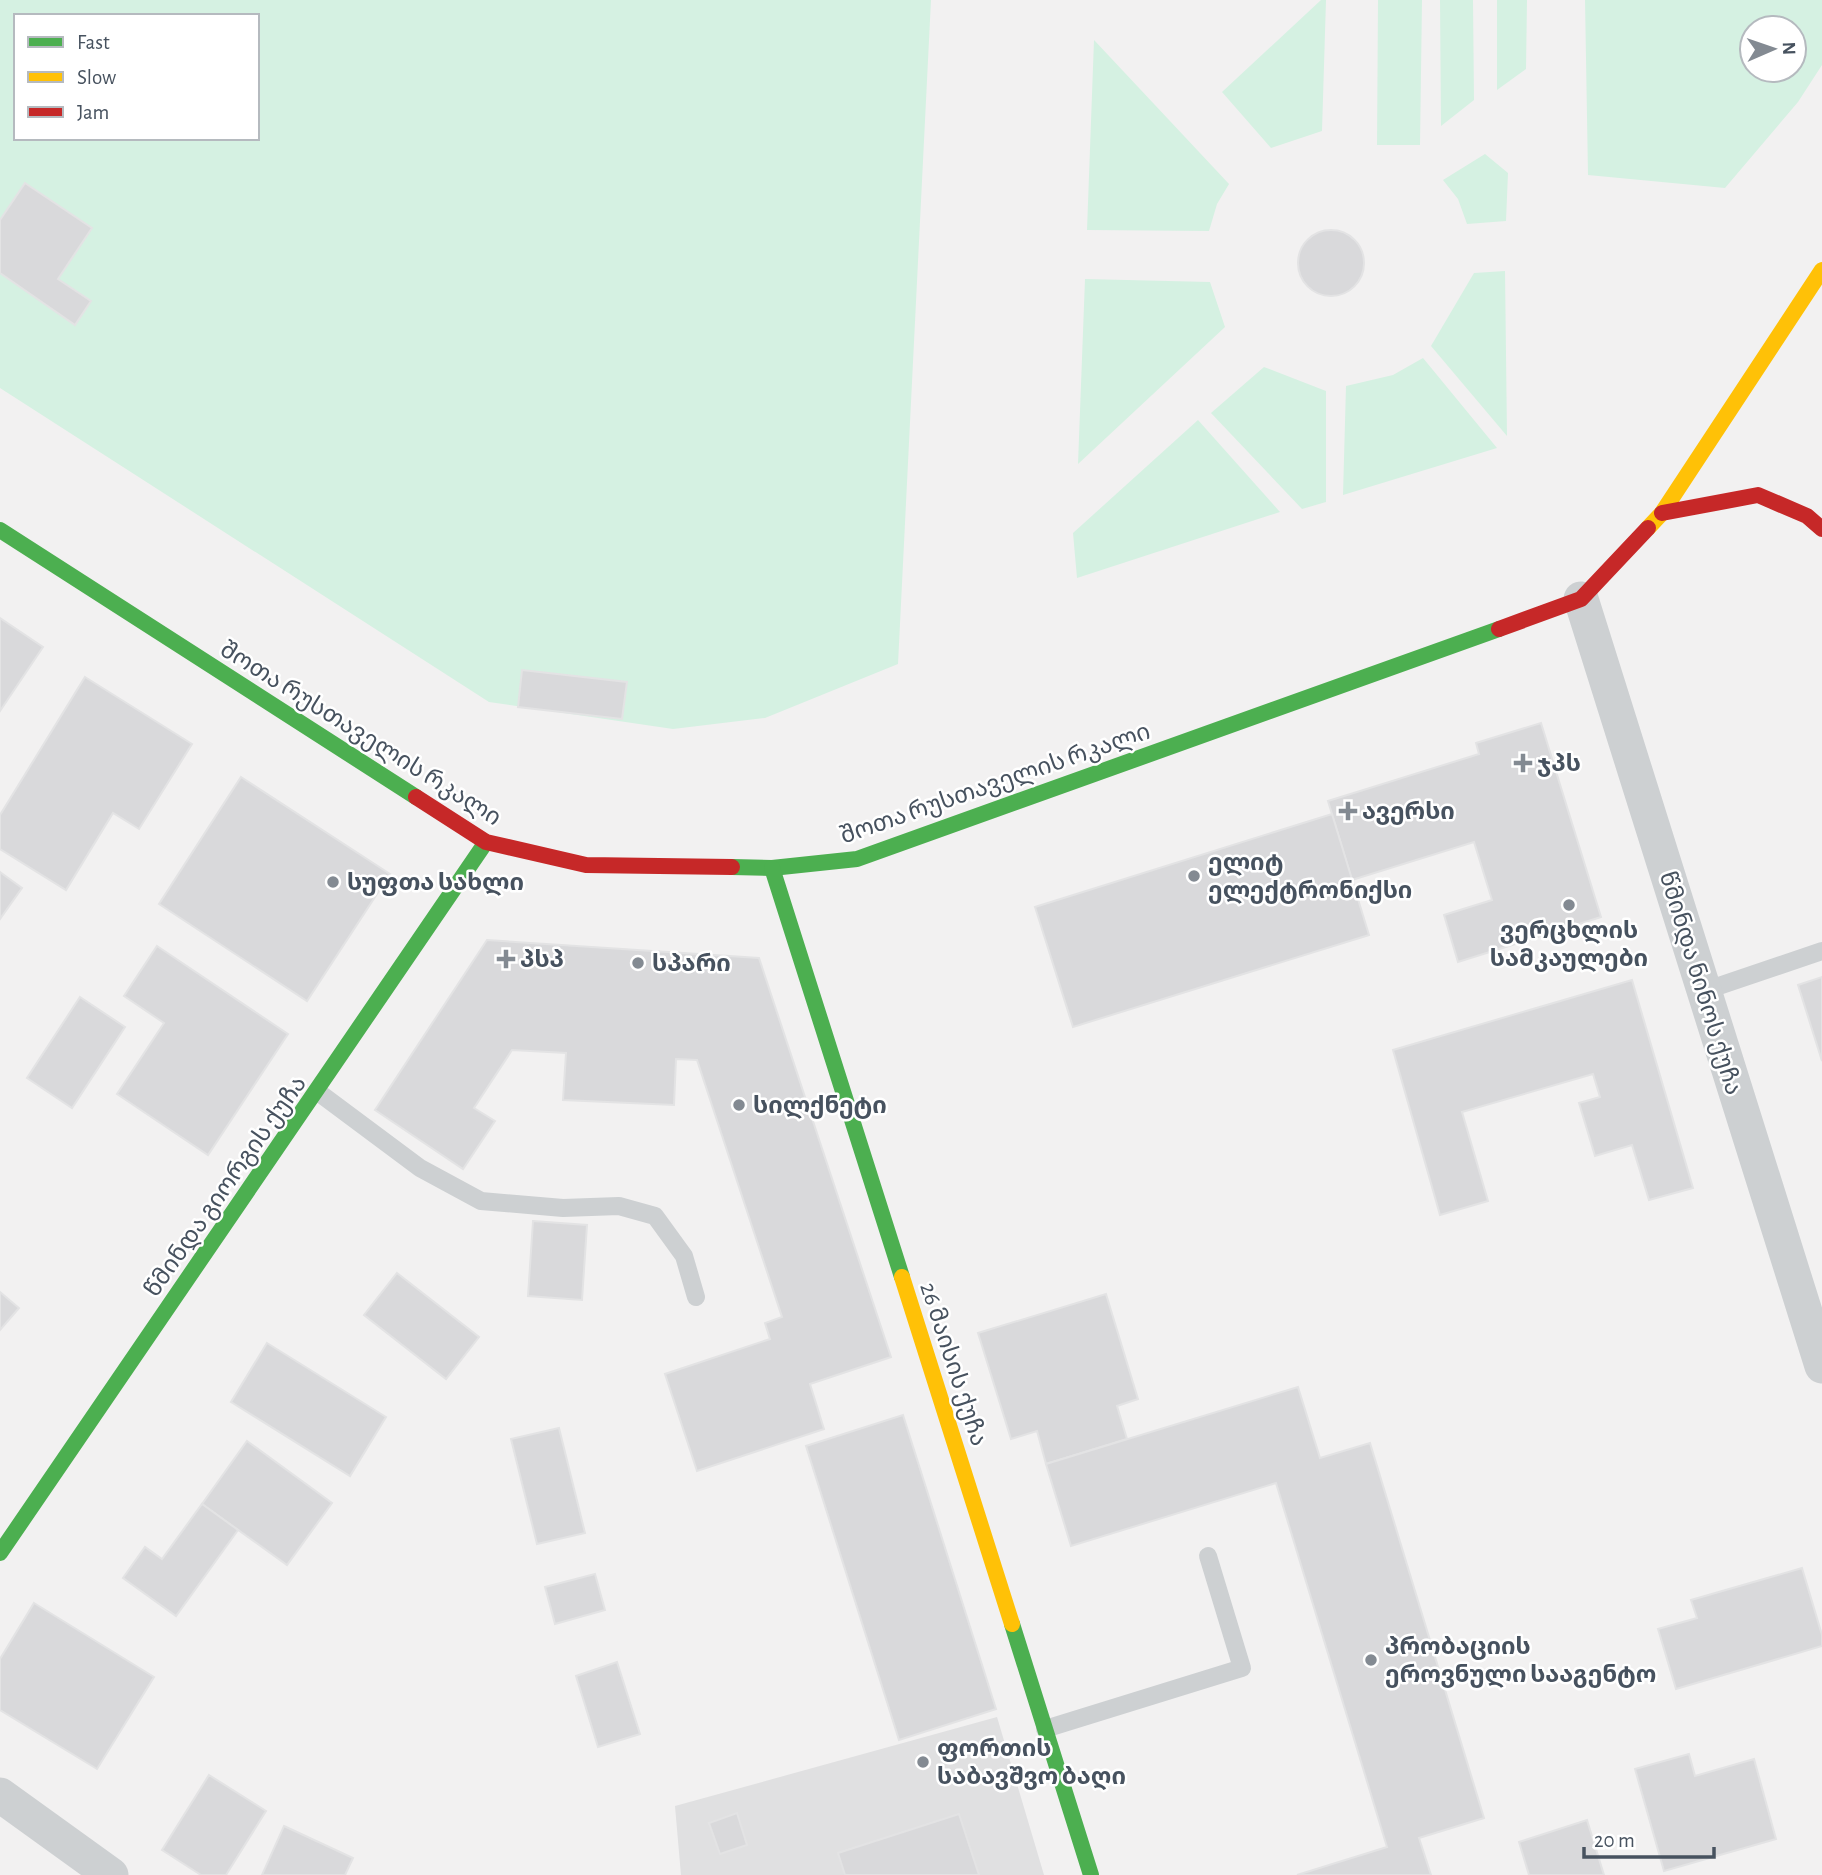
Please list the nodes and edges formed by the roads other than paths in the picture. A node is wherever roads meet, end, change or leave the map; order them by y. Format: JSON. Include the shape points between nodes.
{"nodes":[{"id":1,"x":1822,"y":270,"type":"edge"},
{"id":2,"x":1662,"y":513,"type":"junction"},
{"id":3,"x":1817,"y":514,"type":"edge"},
{"id":4,"x":0,"y":530,"type":"edge"},
{"id":5,"x":1581,"y":599,"type":"junction"},
{"id":6,"x":486,"y":842,"type":"junction"},
{"id":7,"x":772,"y":868,"type":"junction"},
{"id":8,"x":1822,"y":951,"type":"edge"},
{"id":9,"x":1704,"y":991,"type":"junction"},
{"id":10,"x":318,"y":1092,"type":"junction"},
{"id":11,"x":696,"y":1297,"type":"dead end"},
{"id":12,"x":1822,"y":1366,"type":"edge"},
{"id":13,"x":0,"y":1553,"type":"edge"},
{"id":14,"x":1208,"y":1556,"type":"dead end"},
{"id":15,"x":1045,"y":1729,"type":"junction"},
{"id":16,"x":0,"y":1795,"type":"edge"},
{"id":17,"x":111,"y":1875,"type":"edge"},
{"id":18,"x":1091,"y":1875,"type":"edge"}],
"edges":[{"from":1,"to":2,"type":"main road","name":"შოთა რუსთაველის რკალი"},
{"from":2,"to":3,"type":"main road","via":[[1758,495]]},
{"from":2,"to":5,"type":"main road","name":"შოთა რუსთაველის რკალი"},
{"from":4,"to":6,"type":"main road","name":"შოთა რუსთაველის რკალი"},
{"from":5,"to":7,"type":"main road","name":"შოთა რუსთაველის რკალი","via":[[857,859]]},
{"from":5,"to":9,"type":"street","name":"წმინდა ნინოს ქუჩა"},
{"from":6,"to":7,"type":"main road","name":"შოთა რუსთაველის რკალი","via":[[586,865]]},
{"from":6,"to":10,"type":"main road","name":"წმინდა გიორგის ქუჩა"},
{"from":7,"to":15,"type":"main road","name":"26 მაისის ქუჩა"},
{"from":8,"to":9,"type":"lane"},
{"from":9,"to":12,"type":"street","name":"წმინდა ნინოს ქუჩა"},
{"from":10,"to":11,"type":"lane","via":[[420,1168],[481,1201],[563,1208],[619,1206],[655,1216],[684,1256]]},
{"from":10,"to":13,"type":"main road","name":"წმინდა გიორგის ქუჩა"},
{"from":14,"to":15,"type":"lane","via":[[1242,1668]]},
{"from":15,"to":18,"type":"main road","name":"26 მაისის ქუჩა"},
{"from":16,"to":17,"type":"street"}]}
